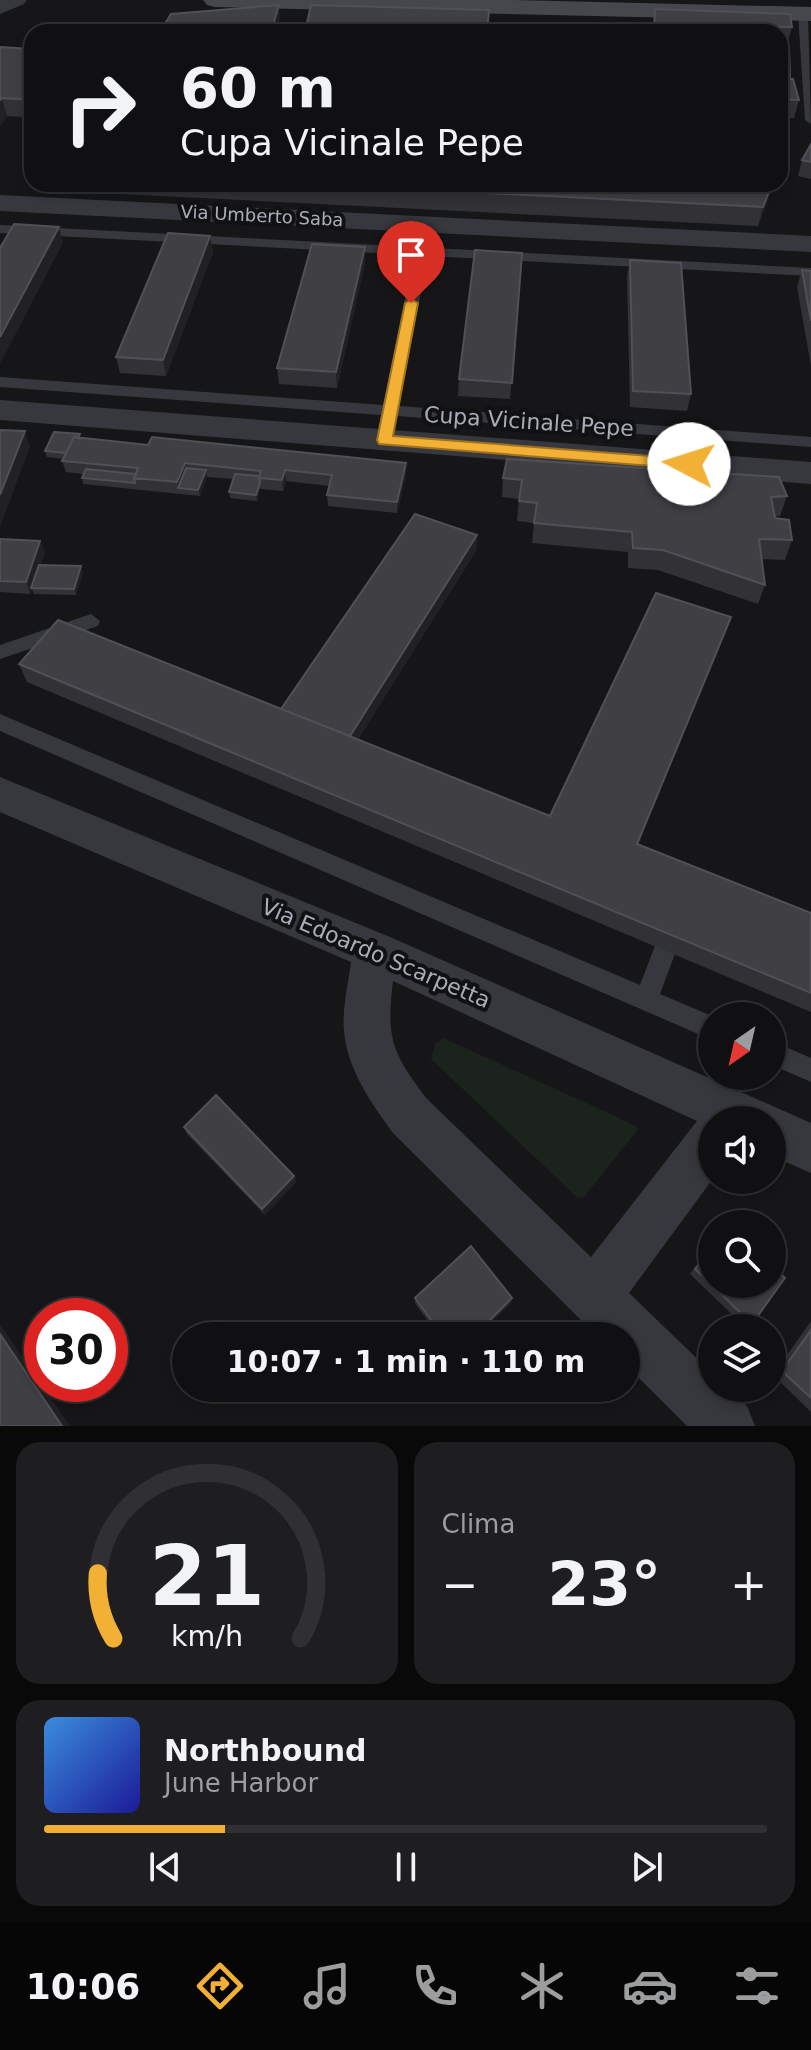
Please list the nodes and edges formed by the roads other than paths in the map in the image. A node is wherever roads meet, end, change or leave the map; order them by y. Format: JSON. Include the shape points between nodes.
{"nodes":[{"id":1,"x":17,"y":0,"type":"edge"},
{"id":2,"x":215,"y":0,"type":"edge"},
{"id":3,"x":0,"y":8,"type":"edge"},
{"id":4,"x":807,"y":14,"type":"edge"},
{"id":5,"x":811,"y":120,"type":"edge"},
{"id":6,"x":0,"y":203,"type":"edge"},
{"id":7,"x":0,"y":229,"type":"edge"},
{"id":8,"x":811,"y":244,"type":"edge"},
{"id":9,"x":422,"y":249,"type":"junction"},
{"id":10,"x":811,"y":272,"type":"edge"},
{"id":11,"x":0,"y":382,"type":"edge"},
{"id":12,"x":0,"y":410,"type":"edge"},
{"id":13,"x":387,"y":426,"type":"junction"},
{"id":14,"x":811,"y":442,"type":"edge"},
{"id":15,"x":811,"y":473,"type":"edge"},
{"id":16,"x":91,"y":621,"type":"dead end"},
{"id":17,"x":0,"y":652,"type":"edge"},
{"id":18,"x":0,"y":722,"type":"edge"},
{"id":19,"x":0,"y":794,"type":"edge"},
{"id":20,"x":374,"y":951,"type":"junction"},
{"id":21,"x":664,"y":951,"type":"edge"},
{"id":22,"x":646,"y":1000,"type":"junction"},
{"id":23,"x":698,"y":1022,"type":"edge"},
{"id":24,"x":786,"y":1059,"type":"edge"},
{"id":25,"x":811,"y":1070,"type":"edge"},
{"id":26,"x":701,"y":1106,"type":"edge"},
{"id":27,"x":786,"y":1140,"type":"edge"},
{"id":28,"x":811,"y":1149,"type":"edge"},
{"id":29,"x":698,"y":1173,"type":"edge"},
{"id":30,"x":594,"y":1296,"type":"junction"},
{"id":31,"x":727,"y":1426,"type":"edge"}],
"edges":[{"from":1,"to":3,"type":"street"},
{"from":2,"to":4,"type":"street"},
{"from":4,"to":5,"type":"lane"},
{"from":6,"to":8,"type":"street","name":"Via Umberto Saba"},
{"from":7,"to":9,"type":"lane","name":"Via Umberto Saba"},
{"from":9,"to":10,"type":"lane","name":"Via Umberto Saba"},
{"from":9,"to":13,"type":"lane","name":"Cupa Vicinale Pepe"},
{"from":11,"to":13,"type":"lane","name":"Cupa Vicinale Pepe"},
{"from":12,"to":13,"type":"street","name":"Cupa Vicinale Pepe"},
{"from":13,"to":14,"type":"lane","name":"Cupa Vicinale Pepe"},
{"from":13,"to":15,"type":"street","name":"Cupa Vicinale Pepe"},
{"from":16,"to":17,"type":"lane"},
{"from":18,"to":22,"type":"lane"},
{"from":19,"to":20,"type":"street","name":"Via Edoardo Scarpetta"},
{"from":20,"to":26,"type":"street","name":"Via Edoardo Scarpetta"},
{"from":20,"to":30,"type":"street","via":[[367,1032],[390,1089],[410,1116]]},
{"from":21,"to":22,"type":"lane"},
{"from":22,"to":23,"type":"lane"},
{"from":24,"to":25,"type":"lane"},
{"from":27,"to":28,"type":"street","name":"Via Edoardo Scarpetta"},
{"from":29,"to":30,"type":"street"},
{"from":30,"to":31,"type":"street"}]}
